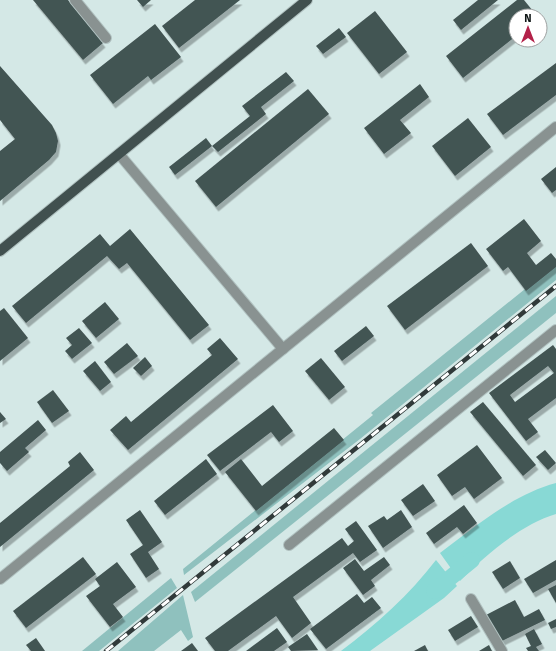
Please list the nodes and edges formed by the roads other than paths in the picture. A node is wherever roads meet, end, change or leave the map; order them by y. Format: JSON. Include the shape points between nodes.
{"nodes":[{"id":1,"x":75,"y":0,"type":"edge"},
{"id":2,"x":307,"y":0,"type":"edge"},
{"id":3,"x":106,"y":38,"type":"dead end"},
{"id":4,"x":556,"y":127,"type":"edge"},
{"id":5,"x":119,"y":154,"type":"junction"},
{"id":6,"x":0,"y":251,"type":"edge"},
{"id":7,"x":556,"y":330,"type":"edge"},
{"id":8,"x":283,"y":348,"type":"junction"},
{"id":9,"x":289,"y":545,"type":"dead end"},
{"id":10,"x":0,"y":579,"type":"edge"},
{"id":11,"x":471,"y":599,"type":"dead end"},
{"id":12,"x":502,"y":651,"type":"edge"}],
"edges":[{"from":1,"to":3,"type":"street"},
{"from":2,"to":5,"type":"main road"},
{"from":4,"to":8,"type":"street"},
{"from":5,"to":6,"type":"main road"},
{"from":5,"to":8,"type":"street"},
{"from":7,"to":9,"type":"street"},
{"from":8,"to":10,"type":"street"},
{"from":11,"to":12,"type":"street"}]}
